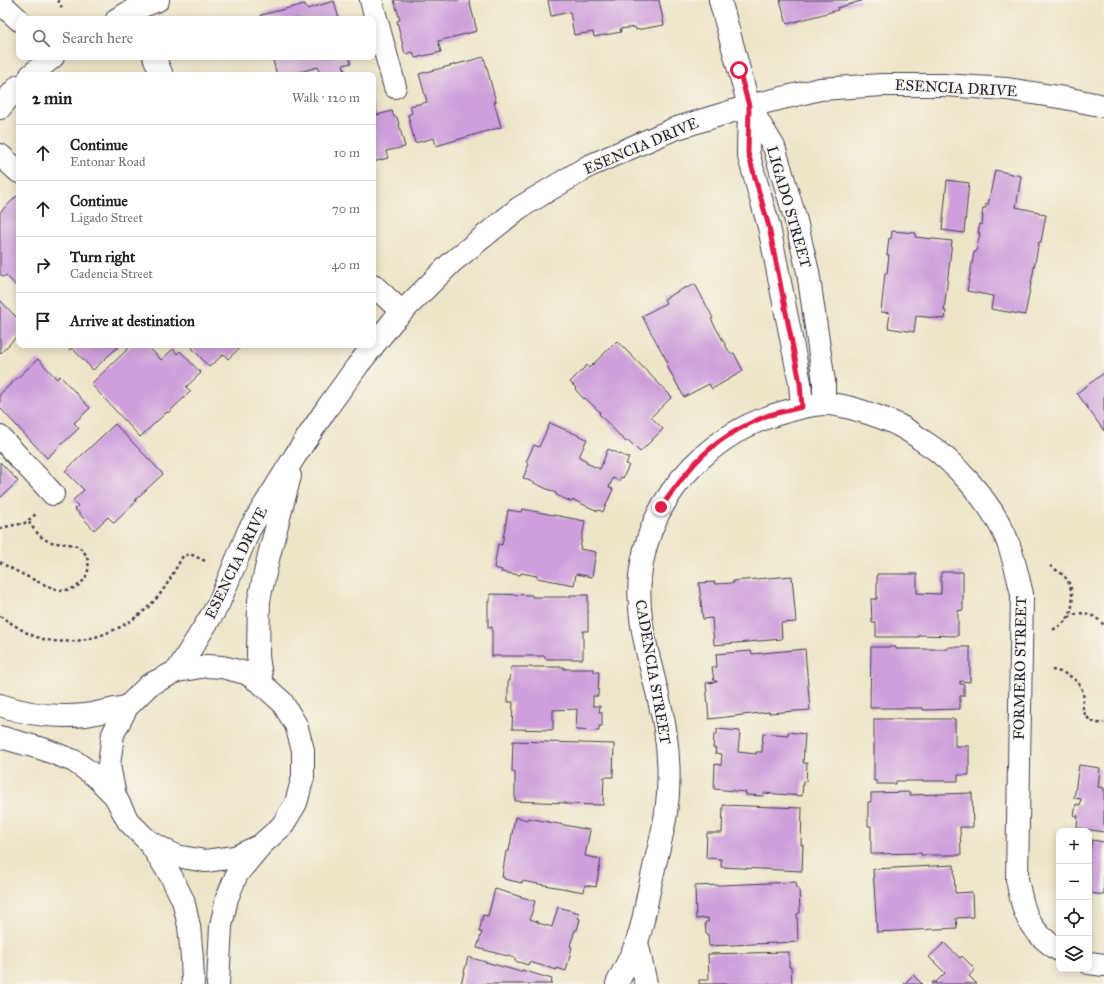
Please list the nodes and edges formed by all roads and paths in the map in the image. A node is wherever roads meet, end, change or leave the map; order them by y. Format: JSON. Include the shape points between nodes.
{"nodes":[{"id":1,"x":58,"y":0,"type":"edge"},
{"id":2,"x":158,"y":0,"type":"edge"},
{"id":3,"x":371,"y":0,"type":"edge"},
{"id":4,"x":720,"y":0,"type":"edge"},
{"id":5,"x":0,"y":5,"type":"edge"},
{"id":6,"x":62,"y":8,"type":"dead end"},
{"id":7,"x":129,"y":12,"type":"edge"},
{"id":8,"x":375,"y":16,"type":"edge"},
{"id":9,"x":16,"y":17,"type":"edge"},
{"id":10,"x":376,"y":18,"type":"edge"},
{"id":11,"x":47,"y":60,"type":"edge"},
{"id":12,"x":155,"y":60,"type":"edge"},
{"id":13,"x":34,"y":72,"type":"edge"},
{"id":14,"x":161,"y":72,"type":"edge"},
{"id":15,"x":395,"y":87,"type":"dead end"},
{"id":16,"x":16,"y":89,"type":"edge"},
{"id":17,"x":749,"y":106,"type":"junction"},
{"id":18,"x":1104,"y":106,"type":"edge"},
{"id":19,"x":0,"y":108,"type":"edge"},
{"id":20,"x":0,"y":155,"type":"edge"},
{"id":21,"x":16,"y":169,"type":"edge"},
{"id":22,"x":376,"y":288,"type":"edge"},
{"id":23,"x":402,"y":312,"type":"junction"},
{"id":24,"x":378,"y":330,"type":"edge"},
{"id":25,"x":366,"y":348,"type":"edge"},
{"id":26,"x":824,"y":404,"type":"junction"},
{"id":27,"x":802,"y":407,"type":"junction"},
{"id":28,"x":0,"y":437,"type":"edge"},
{"id":29,"x":295,"y":456,"type":"junction"},
{"id":30,"x":53,"y":494,"type":"dead end"},
{"id":31,"x":0,"y":528,"type":"edge"},
{"id":32,"x":205,"y":561,"type":"dead end"},
{"id":33,"x":0,"y":562,"type":"edge"},
{"id":34,"x":1050,"y":566,"type":"dead end"},
{"id":35,"x":0,"y":616,"type":"edge"},
{"id":36,"x":1067,"y":619,"type":"junction"},
{"id":37,"x":1104,"y":625,"type":"edge"},
{"id":38,"x":1052,"y":630,"type":"dead end"},
{"id":39,"x":177,"y":670,"type":"junction"},
{"id":40,"x":1052,"y":670,"type":"dead end"},
{"id":41,"x":262,"y":684,"type":"junction"},
{"id":42,"x":0,"y":705,"type":"edge"},
{"id":43,"x":127,"y":707,"type":"junction"},
{"id":44,"x":1104,"y":723,"type":"edge"},
{"id":45,"x":0,"y":737,"type":"edge"},
{"id":46,"x":115,"y":796,"type":"junction"},
{"id":47,"x":149,"y":842,"type":"junction"},
{"id":48,"x":262,"y":844,"type":"junction"},
{"id":49,"x":637,"y":942,"type":"junction"},
{"id":50,"x":1056,"y":948,"type":"edge"},
{"id":51,"x":1092,"y":963,"type":"edge"},
{"id":52,"x":1104,"y":965,"type":"edge"},
{"id":53,"x":193,"y":984,"type":"edge"},
{"id":54,"x":218,"y":984,"type":"edge"},
{"id":55,"x":617,"y":984,"type":"edge"},
{"id":56,"x":646,"y":984,"type":"edge"}],
"edges":[{"from":1,"to":6,"type":"path"},
{"from":2,"to":7,"type":"street"},
{"from":3,"to":8,"type":"street"},
{"from":4,"to":17,"type":"street"},
{"from":5,"to":9,"type":"street"},
{"from":10,"to":15,"type":"street"},
{"from":11,"to":13,"type":"street"},
{"from":12,"to":14,"type":"street"},
{"from":16,"to":19,"type":"street"},
{"from":17,"to":18,"type":"street","name":"ESENCIA DRIVE","via":[[820,89],[882,85],[1008,89]]},
{"from":17,"to":23,"type":"street","name":"ESENCIA DRIVE","via":[[674,129],[589,166],[519,208],[451,264]]},
{"from":17,"to":26,"type":"street","name":"LIGADO STREET","via":[[774,147],[796,221],[808,272],[824,382]]},
{"from":17,"to":27,"type":"street","name":"LIGADO STREET","via":[[748,153],[769,227],[800,383]]},
{"from":20,"to":21,"type":"street"},
{"from":22,"to":23,"type":"street"},
{"from":23,"to":24,"type":"street","name":"ESENCIA DRIVE"},
{"from":25,"to":29,"type":"street","name":"ESENCIA DRIVE"},
{"from":26,"to":27,"type":"street","name":"CADENCIA STREET"},
{"from":26,"to":50,"type":"street","name":"FORMERO STREET","via":[[838,405],[897,424],[930,445],[962,473],[985,502],[1004,533],[1022,594],[1017,879],[1022,907],[1032,928]]},
{"from":27,"to":49,"type":"street","name":"CADENCIA STREET","via":[[748,424],[720,441],[698,460],[679,482],[661,507],[648,536],[641,564],[639,594],[643,629],[665,730],[669,773],[666,813]]},
{"from":28,"to":30,"type":"street"},
{"from":29,"to":39,"type":"street","name":"ESENCIA DRIVE","via":[[249,530],[218,605]]},
{"from":29,"to":41,"type":"street","name":"ESENCIA DRIVE","via":[[259,600],[258,656]]},
{"from":31,"to":33,"type":"path","via":[[28,521],[47,540],[79,546],[87,557],[88,570],[79,585],[69,590],[61,590]]},
{"from":32,"to":35,"type":"path","via":[[190,554],[183,556],[163,590],[141,613],[127,624],[87,639],[42,639]]},
{"from":34,"to":36,"type":"path","via":[[1066,578],[1073,595]]},
{"from":36,"to":37,"type":"path","via":[[1076,614],[1087,614]]},
{"from":36,"to":38,"type":"path"},
{"from":39,"to":41,"type":"street","name":"ESENCIA DRIVE","via":[[222,667],[246,673]]},
{"from":39,"to":43,"type":"street","name":"ESENCIA DRIVE","via":[[149,685]]},
{"from":40,"to":44,"type":"path","via":[[1063,672],[1074,679],[1083,693],[1082,707],[1086,716],[1095,722]]},
{"from":41,"to":48,"type":"street","name":"ESENCIA DRIVE","via":[[282,702],[296,725],[303,750],[303,777],[296,803],[282,826]]},
{"from":42,"to":43,"type":"street","via":[[52,715],[85,715]]},
{"from":43,"to":46,"type":"street","name":"ESENCIA DRIVE","via":[[113,734],[109,765]]},
{"from":45,"to":46,"type":"street","via":[[74,761],[95,776]]},
{"from":46,"to":47,"type":"street","name":"ESENCIA DRIVE","via":[[128,821]]},
{"from":47,"to":48,"type":"street","name":"ESENCIA DRIVE","via":[[176,856],[205,861],[235,857]]},
{"from":47,"to":53,"type":"street","name":"ESENCIA DRIVE","via":[[183,900],[189,926]]},
{"from":48,"to":54,"type":"street","name":"ESENCIA DRIVE","via":[[237,874],[227,898],[221,926]]},
{"from":49,"to":55,"type":"street","name":"CADENCIA STREET"},
{"from":49,"to":56,"type":"street","name":"CADENCIA STREET"},
{"from":51,"to":52,"type":"street"}]}
